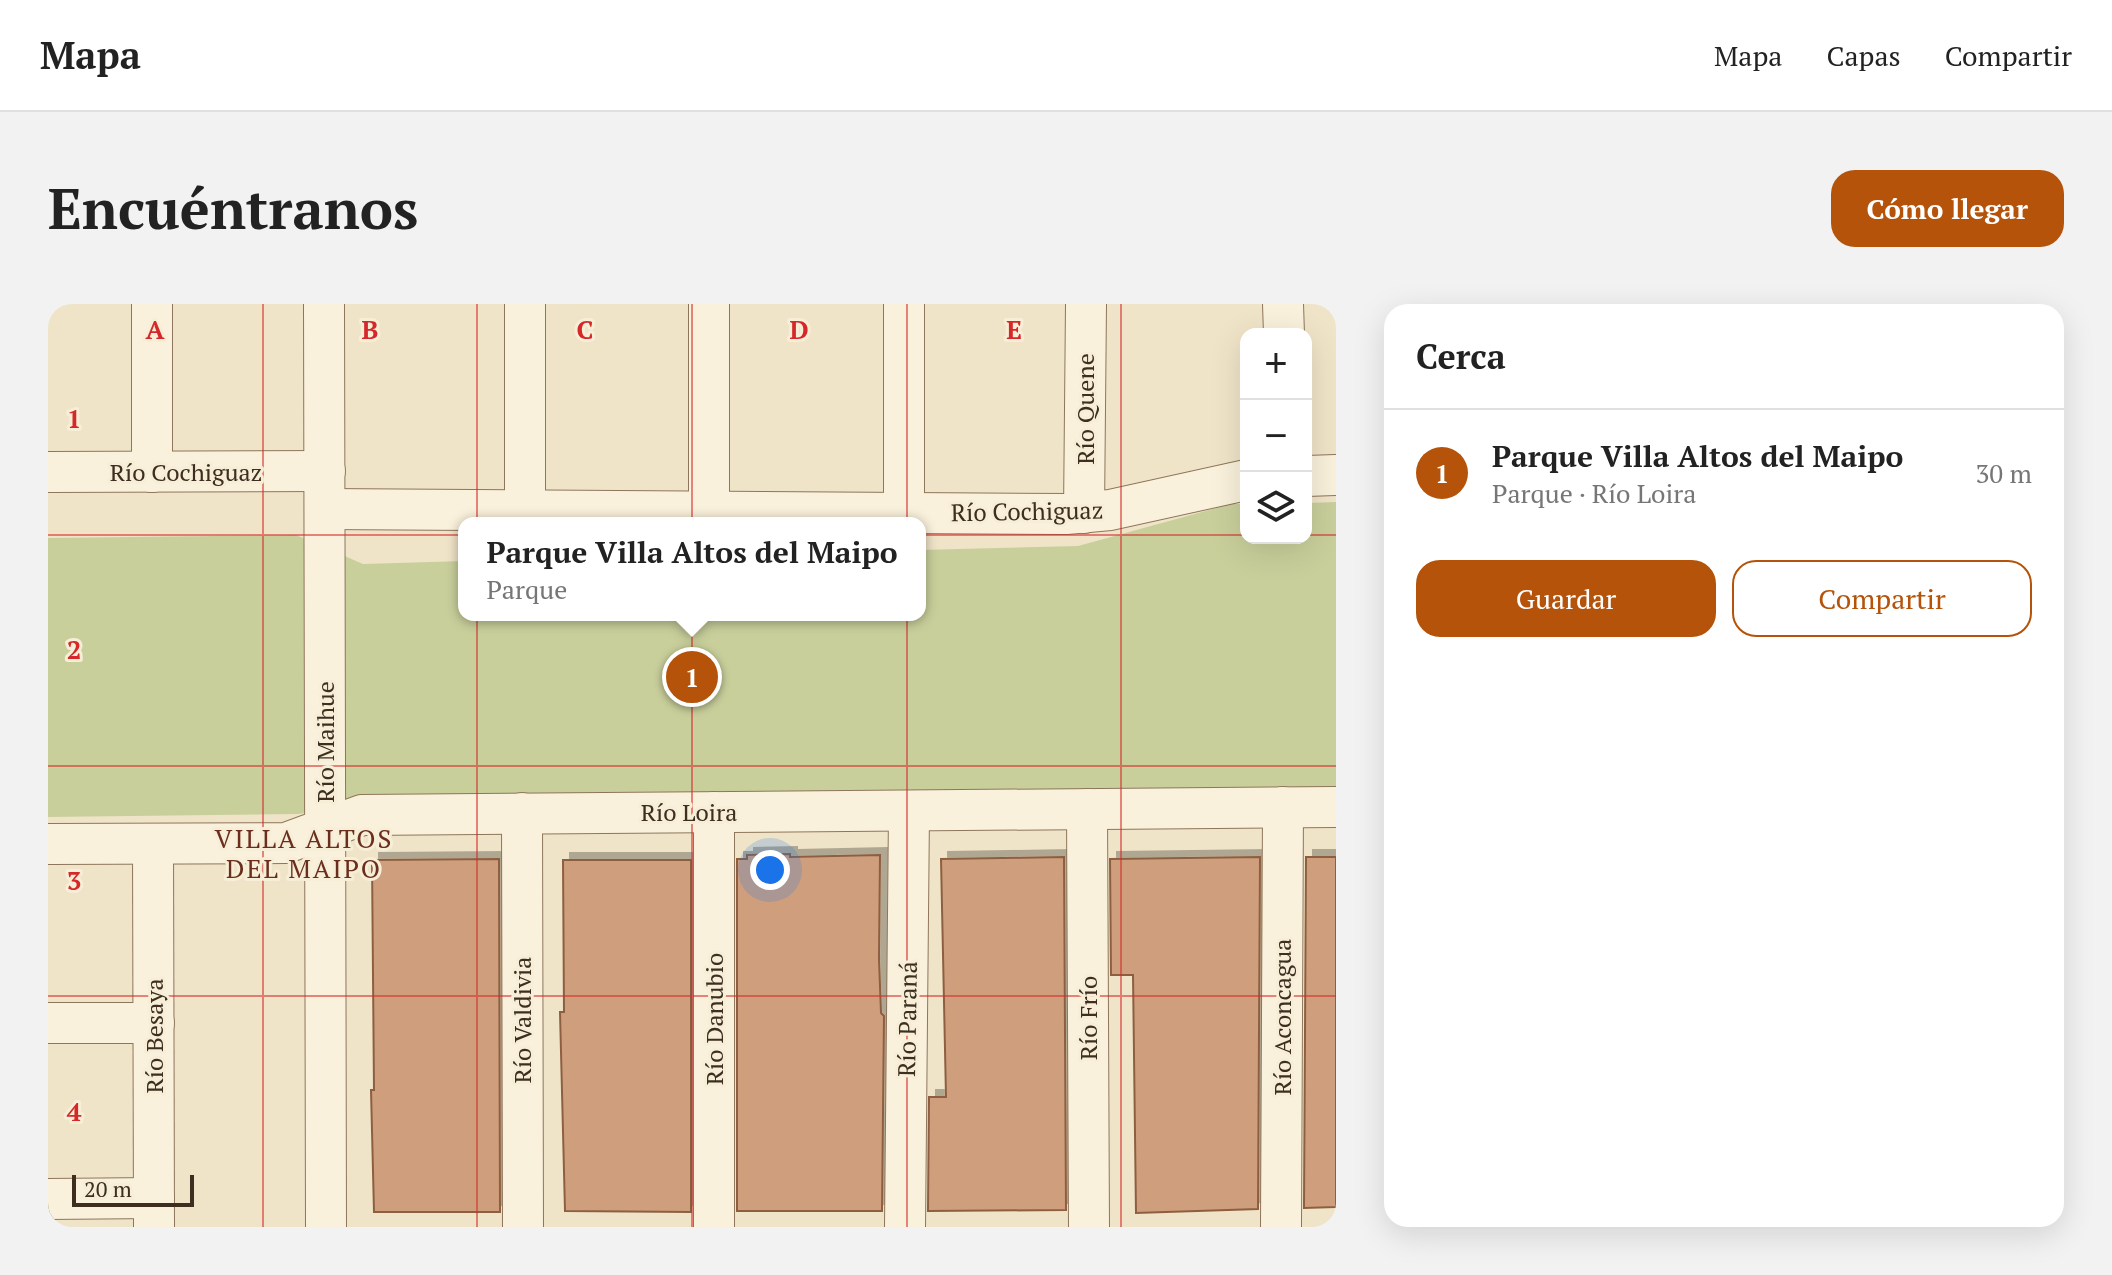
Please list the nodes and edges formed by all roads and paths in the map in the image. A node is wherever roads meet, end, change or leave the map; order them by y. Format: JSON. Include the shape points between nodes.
{"nodes":[{"id":1,"x":152,"y":304,"type":"edge"},
{"id":2,"x":324,"y":304,"type":"edge"},
{"id":3,"x":525,"y":304,"type":"edge"},
{"id":4,"x":709,"y":304,"type":"edge"},
{"id":5,"x":904,"y":304,"type":"edge"},
{"id":6,"x":1086,"y":304,"type":"edge"},
{"id":7,"x":1283,"y":304,"type":"edge"},
{"id":8,"x":1284,"y":328,"type":"edge"},
{"id":9,"x":48,"y":472,"type":"edge"},
{"id":10,"x":152,"y":472,"type":"junction"},
{"id":11,"x":1336,"y":475,"type":"edge"},
{"id":12,"x":1312,"y":476,"type":"edge"},
{"id":13,"x":1240,"y":481,"type":"edge"},
{"id":14,"x":325,"y":490,"type":"junction"},
{"id":15,"x":525,"y":510,"type":"junction"},
{"id":16,"x":709,"y":511,"type":"junction"},
{"id":17,"x":904,"y":513,"type":"junction"},
{"id":18,"x":1084,"y":513,"type":"junction"},
{"id":19,"x":1283,"y":807,"type":"junction"},
{"id":20,"x":1336,"y":807,"type":"edge"},
{"id":21,"x":1087,"y":809,"type":"junction"},
{"id":22,"x":909,"y":811,"type":"junction"},
{"id":23,"x":714,"y":812,"type":"junction"},
{"id":24,"x":522,"y":813,"type":"junction"},
{"id":25,"x":325,"y":829,"type":"junction"},
{"id":26,"x":48,"y":844,"type":"edge"},
{"id":27,"x":153,"y":844,"type":"junction"},
{"id":28,"x":48,"y":1023,"type":"edge"},
{"id":29,"x":154,"y":1023,"type":"junction"},
{"id":30,"x":48,"y":1199,"type":"edge"},
{"id":31,"x":154,"y":1213,"type":"edge"},
{"id":32,"x":326,"y":1227,"type":"edge"},
{"id":33,"x":523,"y":1227,"type":"edge"},
{"id":34,"x":714,"y":1227,"type":"edge"},
{"id":35,"x":905,"y":1227,"type":"edge"},
{"id":36,"x":1089,"y":1227,"type":"edge"},
{"id":37,"x":1281,"y":1227,"type":"edge"}],
"edges":[{"from":1,"to":10,"type":"street"},
{"from":2,"to":14,"type":"street","name":"Río Maihue"},
{"from":3,"to":15,"type":"street"},
{"from":4,"to":16,"type":"street"},
{"from":5,"to":17,"type":"street"},
{"from":6,"to":18,"type":"street","name":"Río Quene"},
{"from":7,"to":8,"type":"street"},
{"from":9,"to":10,"type":"street","name":"Río Cochiguaz"},
{"from":10,"to":14,"type":"street","name":"Río Cochiguaz"},
{"from":11,"to":12,"type":"street"},
{"from":13,"to":18,"type":"street","name":"Río Cochiguaz"},
{"from":14,"to":15,"type":"street","name":"Río Cochiguaz"},
{"from":14,"to":25,"type":"street","name":"Río Maihue"},
{"from":15,"to":16,"type":"street","name":"Río Cochiguaz"},
{"from":16,"to":17,"type":"street","name":"Río Cochiguaz"},
{"from":17,"to":18,"type":"street","name":"Río Cochiguaz"},
{"from":19,"to":20,"type":"street","name":"Río Loira"},
{"from":19,"to":21,"type":"street","name":"Río Loira"},
{"from":19,"to":37,"type":"street","name":"Río Aconcagua"},
{"from":21,"to":22,"type":"street","name":"Río Loira"},
{"from":21,"to":36,"type":"street","name":"Río Frío"},
{"from":22,"to":23,"type":"street","name":"Río Loira"},
{"from":22,"to":35,"type":"street","name":"Río Paraná"},
{"from":23,"to":24,"type":"street","name":"Río Loira"},
{"from":23,"to":34,"type":"street","name":"Río Danubio"},
{"from":24,"to":25,"type":"street","name":"Río Loira","via":[[362,815]]},
{"from":24,"to":33,"type":"street","name":"Río Valdivia"},
{"from":25,"to":27,"type":"street","name":"Río Loira","via":[[286,843]]},
{"from":25,"to":32,"type":"street","name":"Río Maihue"},
{"from":26,"to":27,"type":"street","name":"Río Loira"},
{"from":27,"to":29,"type":"street","name":"Río Besaya"},
{"from":28,"to":29,"type":"street"},
{"from":29,"to":31,"type":"street","name":"Río Besaya"},
{"from":30,"to":31,"type":"street"}]}
